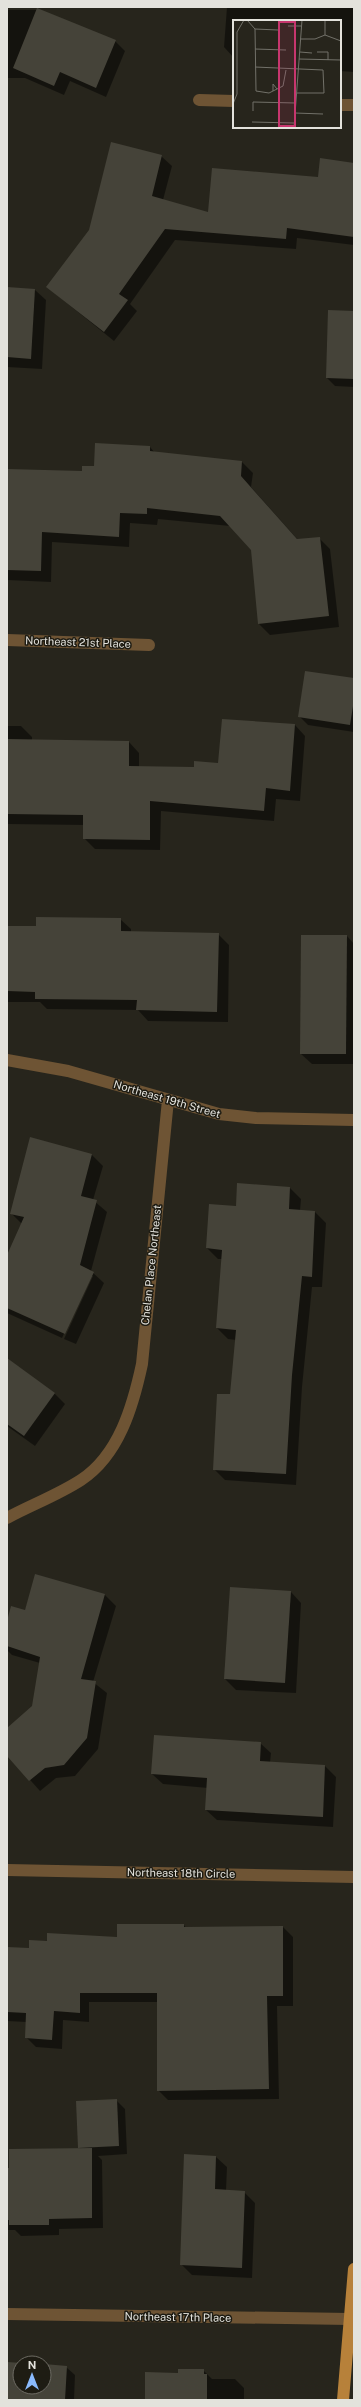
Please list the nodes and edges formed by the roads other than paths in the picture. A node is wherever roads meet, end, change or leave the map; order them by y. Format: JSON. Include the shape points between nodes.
{"nodes":[{"id":1,"x":199,"y":100,"type":"dead end"},
{"id":2,"x":233,"y":101,"type":"edge"},
{"id":3,"x":341,"y":105,"type":"edge"},
{"id":4,"x":354,"y":105,"type":"edge"},
{"id":5,"x":7,"y":640,"type":"edge"},
{"id":6,"x":149,"y":645,"type":"dead end"},
{"id":7,"x":7,"y":1060,"type":"edge"},
{"id":8,"x":168,"y":1100,"type":"junction"},
{"id":9,"x":354,"y":1120,"type":"edge"},
{"id":10,"x":7,"y":1518,"type":"edge"},
{"id":11,"x":7,"y":1870,"type":"edge"},
{"id":12,"x":354,"y":1876,"type":"edge"},
{"id":13,"x":354,"y":2269,"type":"edge"},
{"id":14,"x":7,"y":2314,"type":"edge"},
{"id":15,"x":350,"y":2319,"type":"junction"},
{"id":16,"x":343,"y":2400,"type":"edge"}],
"edges":[{"from":1,"to":2,"type":"street"},
{"from":3,"to":4,"type":"street"},
{"from":5,"to":6,"type":"street","name":"Northeast 21st Place"},
{"from":7,"to":8,"type":"street","name":"Northeast 19th Street","via":[[68,1071]]},
{"from":8,"to":9,"type":"street","name":"Northeast 19th Street","via":[[226,1115]]},
{"from":8,"to":10,"type":"street","name":"Chelan Place Northeast","via":[[142,1364],[135,1398],[124,1427],[107,1454],[82,1480]]},
{"from":11,"to":12,"type":"street","name":"Northeast 18th Circle"},
{"from":13,"to":15,"type":"main road"},
{"from":14,"to":15,"type":"street","name":"Northeast 17th Place"},
{"from":15,"to":16,"type":"main road"}]}
